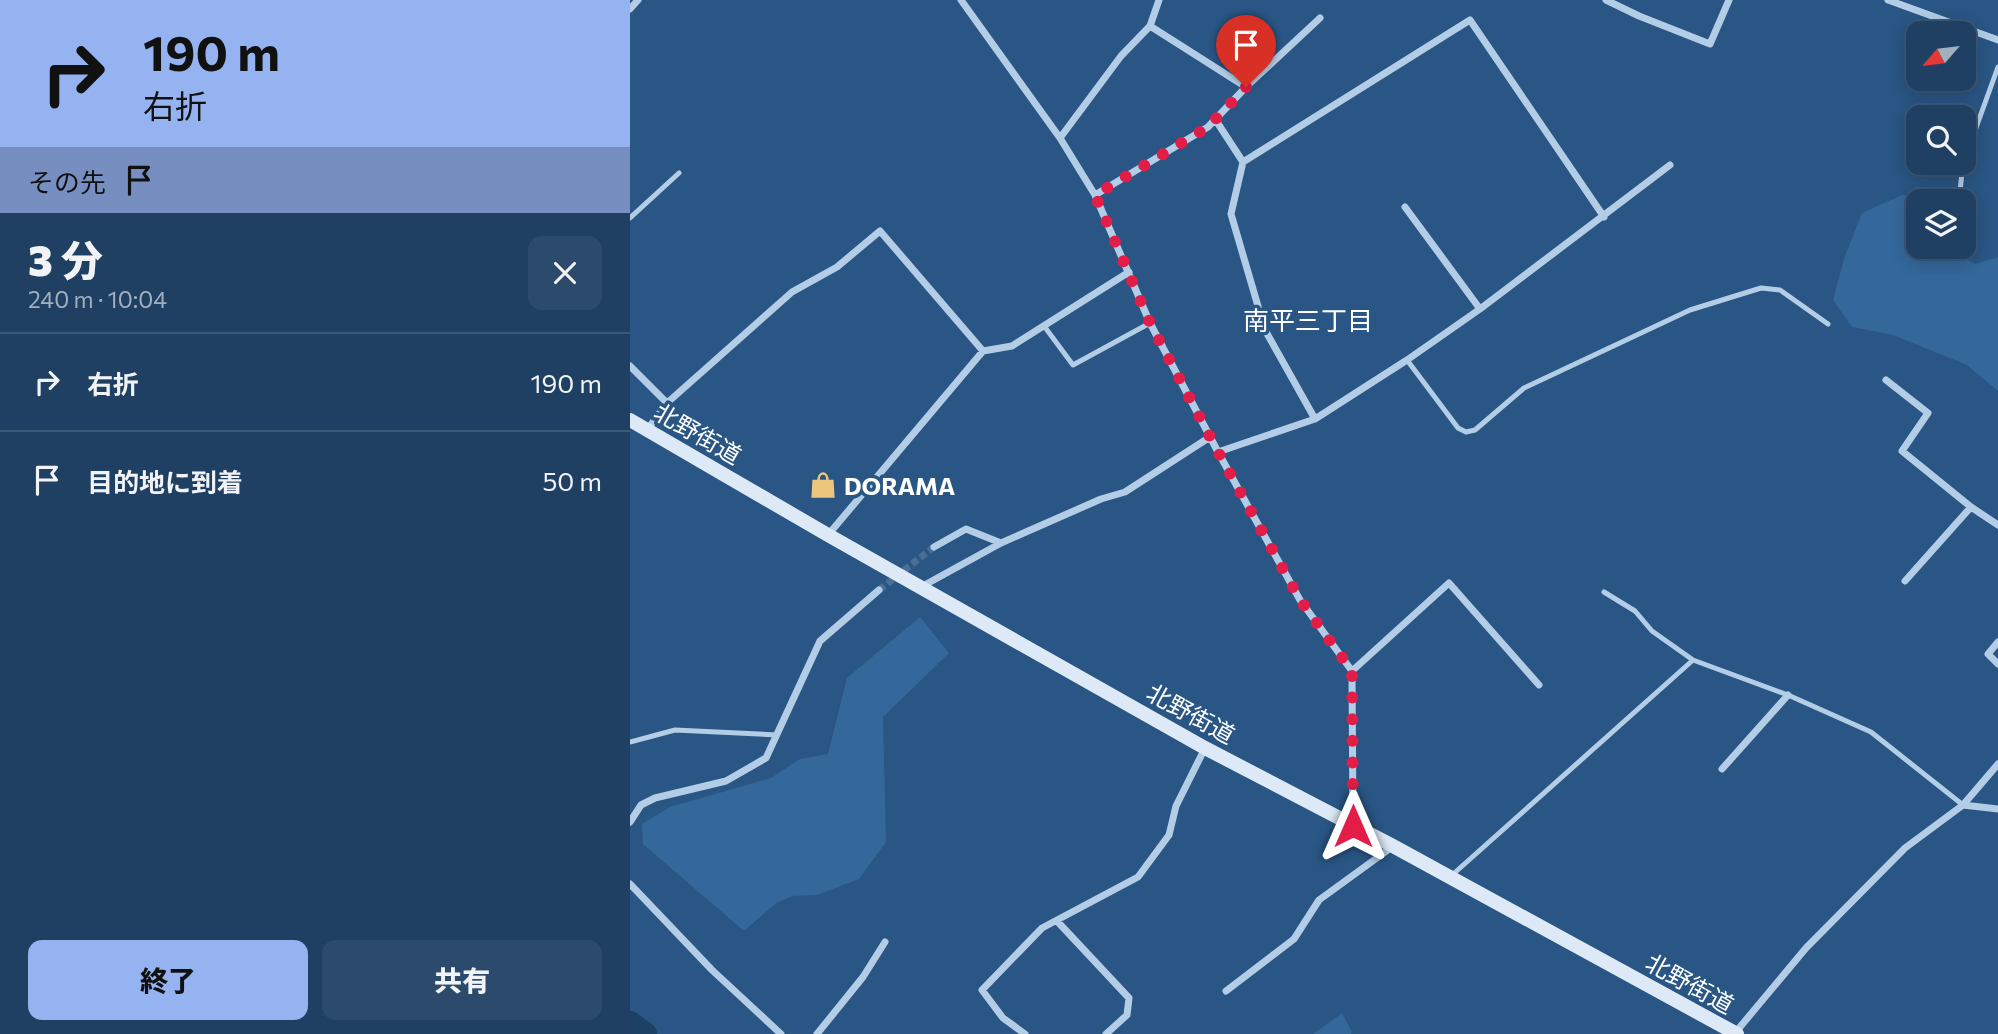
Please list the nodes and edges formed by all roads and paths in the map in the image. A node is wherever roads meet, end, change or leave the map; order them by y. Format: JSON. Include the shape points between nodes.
{"nodes":[{"id":1,"x":638,"y":0,"type":"edge"},
{"id":2,"x":961,"y":0,"type":"edge"},
{"id":3,"x":1159,"y":0,"type":"edge"},
{"id":4,"x":1606,"y":0,"type":"edge"},
{"id":5,"x":1729,"y":0,"type":"edge"},
{"id":6,"x":1888,"y":0,"type":"edge"},
{"id":7,"x":630,"y":9,"type":"edge"},
{"id":8,"x":1320,"y":18,"type":"dead end"},
{"id":9,"x":1150,"y":26,"type":"junction"},
{"id":10,"x":1998,"y":40,"type":"edge"},
{"id":11,"x":1998,"y":67,"type":"edge"},
{"id":12,"x":1246,"y":87,"type":"junction"},
{"id":13,"x":1215,"y":119,"type":"junction"},
{"id":14,"x":1976,"y":127,"type":"edge"},
{"id":15,"x":1060,"y":138,"type":"junction"},
{"id":16,"x":1243,"y":162,"type":"junction"},
{"id":17,"x":1670,"y":165,"type":"dead end"},
{"id":18,"x":679,"y":173,"type":"dead end"},
{"id":19,"x":1095,"y":195,"type":"junction"},
{"id":20,"x":1405,"y":207,"type":"dead end"},
{"id":21,"x":1604,"y":217,"type":"junction"},
{"id":22,"x":630,"y":218,"type":"edge"},
{"id":23,"x":1129,"y":272,"type":"junction"},
{"id":24,"x":1480,"y":309,"type":"junction"},
{"id":25,"x":1150,"y":323,"type":"junction"},
{"id":26,"x":1828,"y":324,"type":"dead end"},
{"id":27,"x":1044,"y":326,"type":"junction"},
{"id":28,"x":983,"y":351,"type":"junction"},
{"id":29,"x":1407,"y":360,"type":"junction"},
{"id":30,"x":630,"y":366,"type":"edge"},
{"id":31,"x":1886,"y":380,"type":"dead end"},
{"id":32,"x":667,"y":403,"type":"junction"},
{"id":33,"x":1315,"y":419,"type":"junction"},
{"id":34,"x":630,"y":420,"type":"edge"},
{"id":35,"x":647,"y":430,"type":"junction"},
{"id":36,"x":1210,"y":437,"type":"junction"},
{"id":37,"x":1218,"y":452,"type":"junction"},
{"id":38,"x":1971,"y":507,"type":"junction"},
{"id":39,"x":1998,"y":525,"type":"edge"},
{"id":40,"x":828,"y":535,"type":"junction"},
{"id":41,"x":1001,"y":543,"type":"junction"},
{"id":42,"x":934,"y":547,"type":"tunnel mouth"},
{"id":43,"x":1905,"y":581,"type":"dead end"},
{"id":44,"x":921,"y":587,"type":"junction"},
{"id":45,"x":879,"y":590,"type":"tunnel mouth"},
{"id":46,"x":1604,"y":592,"type":"dead end"},
{"id":47,"x":1998,"y":642,"type":"edge"},
{"id":48,"x":1693,"y":660,"type":"junction"},
{"id":49,"x":1998,"y":663,"type":"edge"},
{"id":50,"x":1352,"y":671,"type":"junction"},
{"id":51,"x":1539,"y":685,"type":"dead end"},
{"id":52,"x":1788,"y":695,"type":"junction"},
{"id":53,"x":777,"y":735,"type":"junction"},
{"id":54,"x":630,"y":742,"type":"edge"},
{"id":55,"x":1205,"y":748,"type":"junction"},
{"id":56,"x":1998,"y":764,"type":"edge"},
{"id":57,"x":1721,"y":769,"type":"dead end"},
{"id":58,"x":1964,"y":805,"type":"junction"},
{"id":59,"x":1998,"y":810,"type":"edge"},
{"id":60,"x":630,"y":822,"type":"edge"},
{"id":61,"x":1353,"y":826,"type":"junction"},
{"id":62,"x":1393,"y":846,"type":"junction"},
{"id":63,"x":1450,"y":878,"type":"junction"},
{"id":64,"x":630,"y":884,"type":"edge"},
{"id":65,"x":1057,"y":920,"type":"junction"},
{"id":66,"x":886,"y":942,"type":"dead end"},
{"id":67,"x":1226,"y":991,"type":"dead end"},
{"id":68,"x":781,"y":1034,"type":"edge"},
{"id":69,"x":817,"y":1034,"type":"edge"},
{"id":70,"x":1026,"y":1034,"type":"edge"},
{"id":71,"x":1106,"y":1034,"type":"edge"},
{"id":72,"x":1736,"y":1034,"type":"edge"}],
"edges":[{"from":1,"to":7,"type":"street"},
{"from":2,"to":15,"type":"street"},
{"from":3,"to":9,"type":"street"},
{"from":4,"to":5,"type":"street","via":[[1710,44]]},
{"from":6,"to":10,"type":"street"},
{"from":8,"to":12,"type":"street"},
{"from":9,"to":12,"type":"street"},
{"from":9,"to":15,"type":"street"},
{"from":11,"to":14,"type":"lane"},
{"from":12,"to":13,"type":"street"},
{"from":13,"to":16,"type":"street"},
{"from":13,"to":19,"type":"street"},
{"from":15,"to":19,"type":"street"},
{"from":16,"to":21,"type":"street","via":[[1470,20]]},
{"from":16,"to":33,"type":"street","via":[[1231,214],[1265,330]]},
{"from":17,"to":21,"type":"street"},
{"from":18,"to":22,"type":"lane"},
{"from":19,"to":23,"type":"street"},
{"from":20,"to":24,"type":"street"},
{"from":21,"to":24,"type":"street"},
{"from":23,"to":25,"type":"street"},
{"from":23,"to":27,"type":"street"},
{"from":24,"to":29,"type":"street"},
{"from":25,"to":27,"type":"lane","via":[[1073,365]]},
{"from":25,"to":36,"type":"street"},
{"from":26,"to":29,"type":"lane","via":[[1780,290],[1761,288],[1690,310],[1524,388],[1475,430],[1466,432],[1458,428]]},
{"from":27,"to":28,"type":"street","via":[[1012,346]]},
{"from":28,"to":32,"type":"street","via":[[880,231],[837,267],[792,292]]},
{"from":28,"to":40,"type":"street"},
{"from":29,"to":33,"type":"street"},
{"from":30,"to":32,"type":"street"},
{"from":31,"to":38,"type":"street","via":[[1928,413],[1902,451]]},
{"from":32,"to":35,"type":"street"},
{"from":33,"to":37,"type":"street"},
{"from":34,"to":35,"type":"main road","name":"北野街道"},
{"from":35,"to":40,"type":"main road","name":"北野街道"},
{"from":36,"to":37,"type":"street"},
{"from":36,"to":41,"type":"street","via":[[1125,492]]},
{"from":37,"to":50,"type":"street","via":[[1300,600]]},
{"from":38,"to":39,"type":"street"},
{"from":38,"to":43,"type":"street"},
{"from":40,"to":44,"type":"main road","name":"北野街道"},
{"from":41,"to":42,"type":"street","via":[[966,529]]},
{"from":41,"to":44,"type":"street"},
{"from":44,"to":55,"type":"main road","name":"北野街道"},
{"from":45,"to":53,"type":"street","via":[[820,641]]},
{"from":46,"to":48,"type":"lane","via":[[1635,611],[1652,631]]},
{"from":47,"to":49,"type":"street","via":[[1988,654]]},
{"from":48,"to":52,"type":"lane"},
{"from":48,"to":63,"type":"lane"},
{"from":50,"to":51,"type":"street","via":[[1449,583]]},
{"from":50,"to":61,"type":"street"},
{"from":52,"to":57,"type":"street"},
{"from":52,"to":58,"type":"lane","via":[[1871,732]]},
{"from":53,"to":54,"type":"lane","via":[[674,730]]},
{"from":53,"to":60,"type":"street","via":[[766,758],[726,781],[655,798],[641,805]]},
{"from":55,"to":61,"type":"main road","name":"北野街道"},
{"from":55,"to":65,"type":"street","via":[[1176,806],[1168,835],[1138,877]]},
{"from":56,"to":58,"type":"street"},
{"from":58,"to":59,"type":"street"},
{"from":58,"to":72,"type":"street","via":[[1905,848],[1807,948]]},
{"from":61,"to":62,"type":"main road","name":"北野街道"},
{"from":62,"to":63,"type":"main road","name":"北野街道"},
{"from":62,"to":67,"type":"street","via":[[1319,900],[1294,939]]},
{"from":63,"to":72,"type":"main road","name":"北野街道"},
{"from":64,"to":68,"type":"street"},
{"from":65,"to":70,"type":"street","via":[[1042,929],[982,990],[1003,1018]]},
{"from":65,"to":71,"type":"street","via":[[1129,998],[1127,1015]]},
{"from":66,"to":69,"type":"street"}]}
